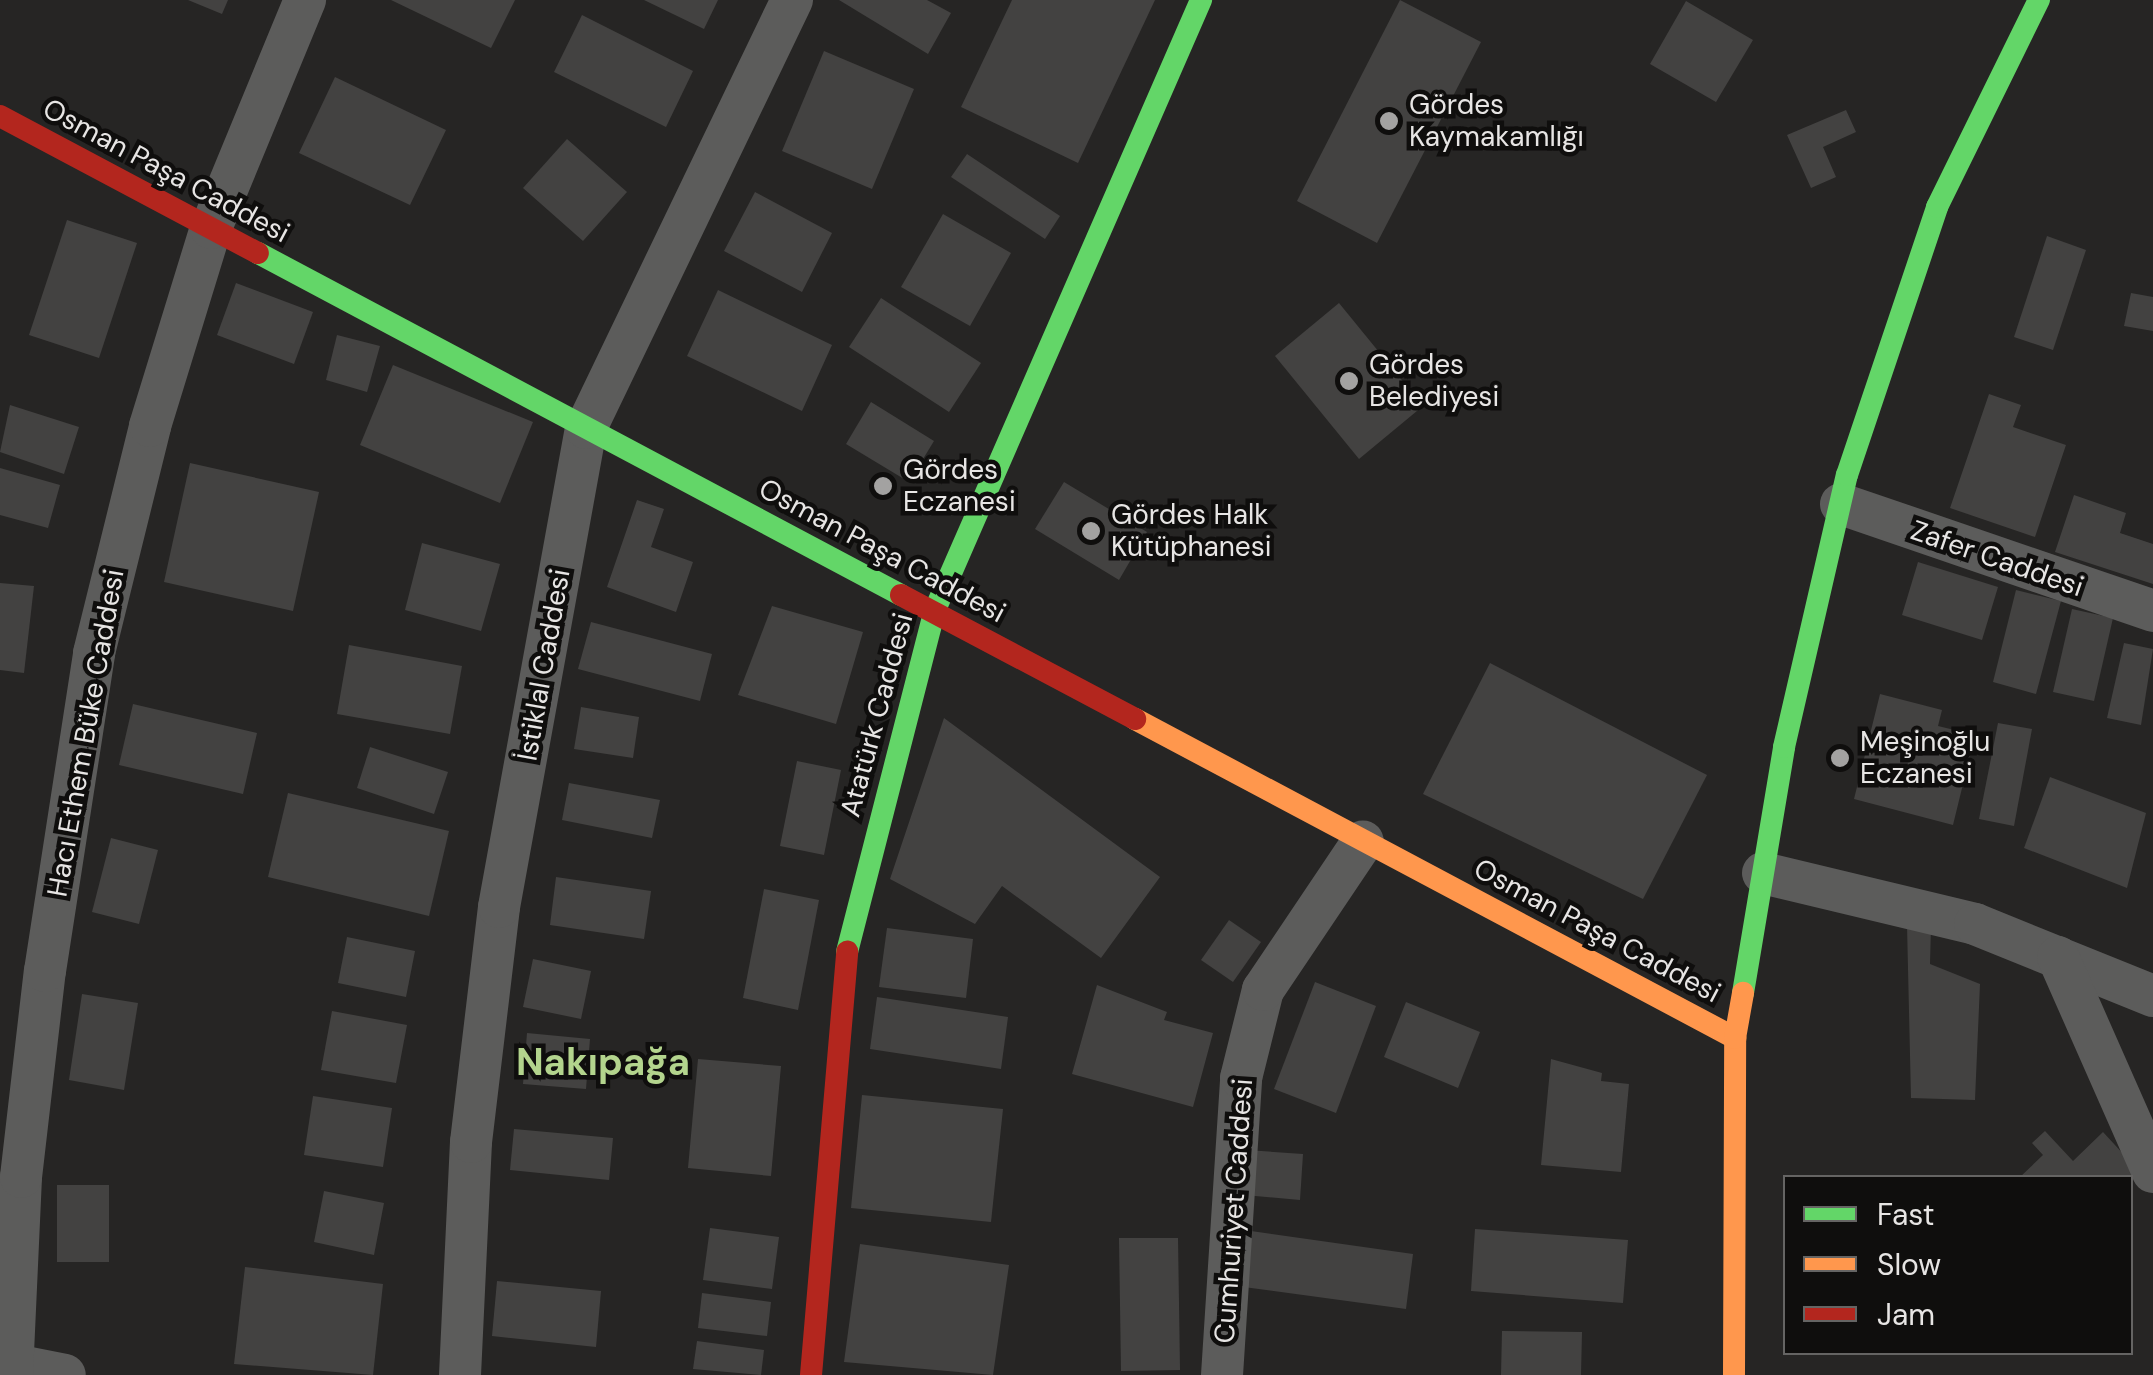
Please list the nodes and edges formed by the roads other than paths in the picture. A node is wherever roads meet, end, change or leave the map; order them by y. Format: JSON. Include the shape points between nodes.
{"nodes":[{"id":1,"x":306,"y":0,"type":"edge"},
{"id":2,"x":792,"y":0,"type":"edge"},
{"id":3,"x":1200,"y":0,"type":"edge"},
{"id":4,"x":2039,"y":0,"type":"edge"},
{"id":5,"x":0,"y":116,"type":"edge"},
{"id":6,"x":211,"y":228,"type":"junction"},
{"id":7,"x":586,"y":428,"type":"junction"},
{"id":8,"x":1841,"y":504,"type":"junction"},
{"id":9,"x":934,"y":612,"type":"junction"},
{"id":10,"x":2153,"y":612,"type":"edge"},
{"id":11,"x":1363,"y":841,"type":"junction"},
{"id":12,"x":1763,"y":872,"type":"junction"},
{"id":13,"x":2058,"y":957,"type":"junction"},
{"id":14,"x":2153,"y":996,"type":"edge"},
{"id":15,"x":1735,"y":1038,"type":"junction"},
{"id":16,"x":2153,"y":1172,"type":"edge"},
{"id":17,"x":8,"y":1367,"type":"edge"},
{"id":18,"x":65,"y":1375,"type":"edge"},
{"id":19,"x":460,"y":1375,"type":"edge"},
{"id":20,"x":810,"y":1375,"type":"edge"},
{"id":21,"x":1222,"y":1375,"type":"edge"},
{"id":22,"x":1734,"y":1375,"type":"edge"}],
"edges":[{"from":1,"to":6,"type":"street","name":"Hacı Ethem Büke Caddesi"},
{"from":2,"to":7,"type":"street","name":"İstiklal Caddesi"},
{"from":3,"to":9,"type":"street","name":"Atatürk Caddesi"},
{"from":4,"to":8,"type":"street","via":[[1937,207]]},
{"from":5,"to":6,"type":"street","name":"Osman Paşa Caddesi"},
{"from":6,"to":7,"type":"street","name":"Osman Paşa Caddesi"},
{"from":6,"to":17,"type":"street","name":"Hacı Ethem Büke Caddesi","via":[[150,426],[94,653],[43,989]]},
{"from":7,"to":9,"type":"street","name":"Osman Paşa Caddesi"},
{"from":7,"to":19,"type":"street","name":"İstiklal Caddesi","via":[[499,907],[471,1142]]},
{"from":8,"to":10,"type":"street","name":"Zafer Caddesi"},
{"from":8,"to":12,"type":"street"},
{"from":9,"to":11,"type":"street","name":"Osman Paşa Caddesi"},
{"from":9,"to":20,"type":"street","name":"Atatürk Caddesi","via":[[845,958]]},
{"from":11,"to":15,"type":"street","name":"Osman Paşa Caddesi"},
{"from":11,"to":21,"type":"street","name":"Cumhuriyet Caddesi","via":[[1263,990],[1241,1078]]},
{"from":12,"to":13,"type":"street","via":[[1975,924]]},
{"from":12,"to":15,"type":"street"},
{"from":13,"to":14,"type":"street"},
{"from":13,"to":16,"type":"street"},
{"from":15,"to":22,"type":"street"},
{"from":17,"to":18,"type":"street"}]}
